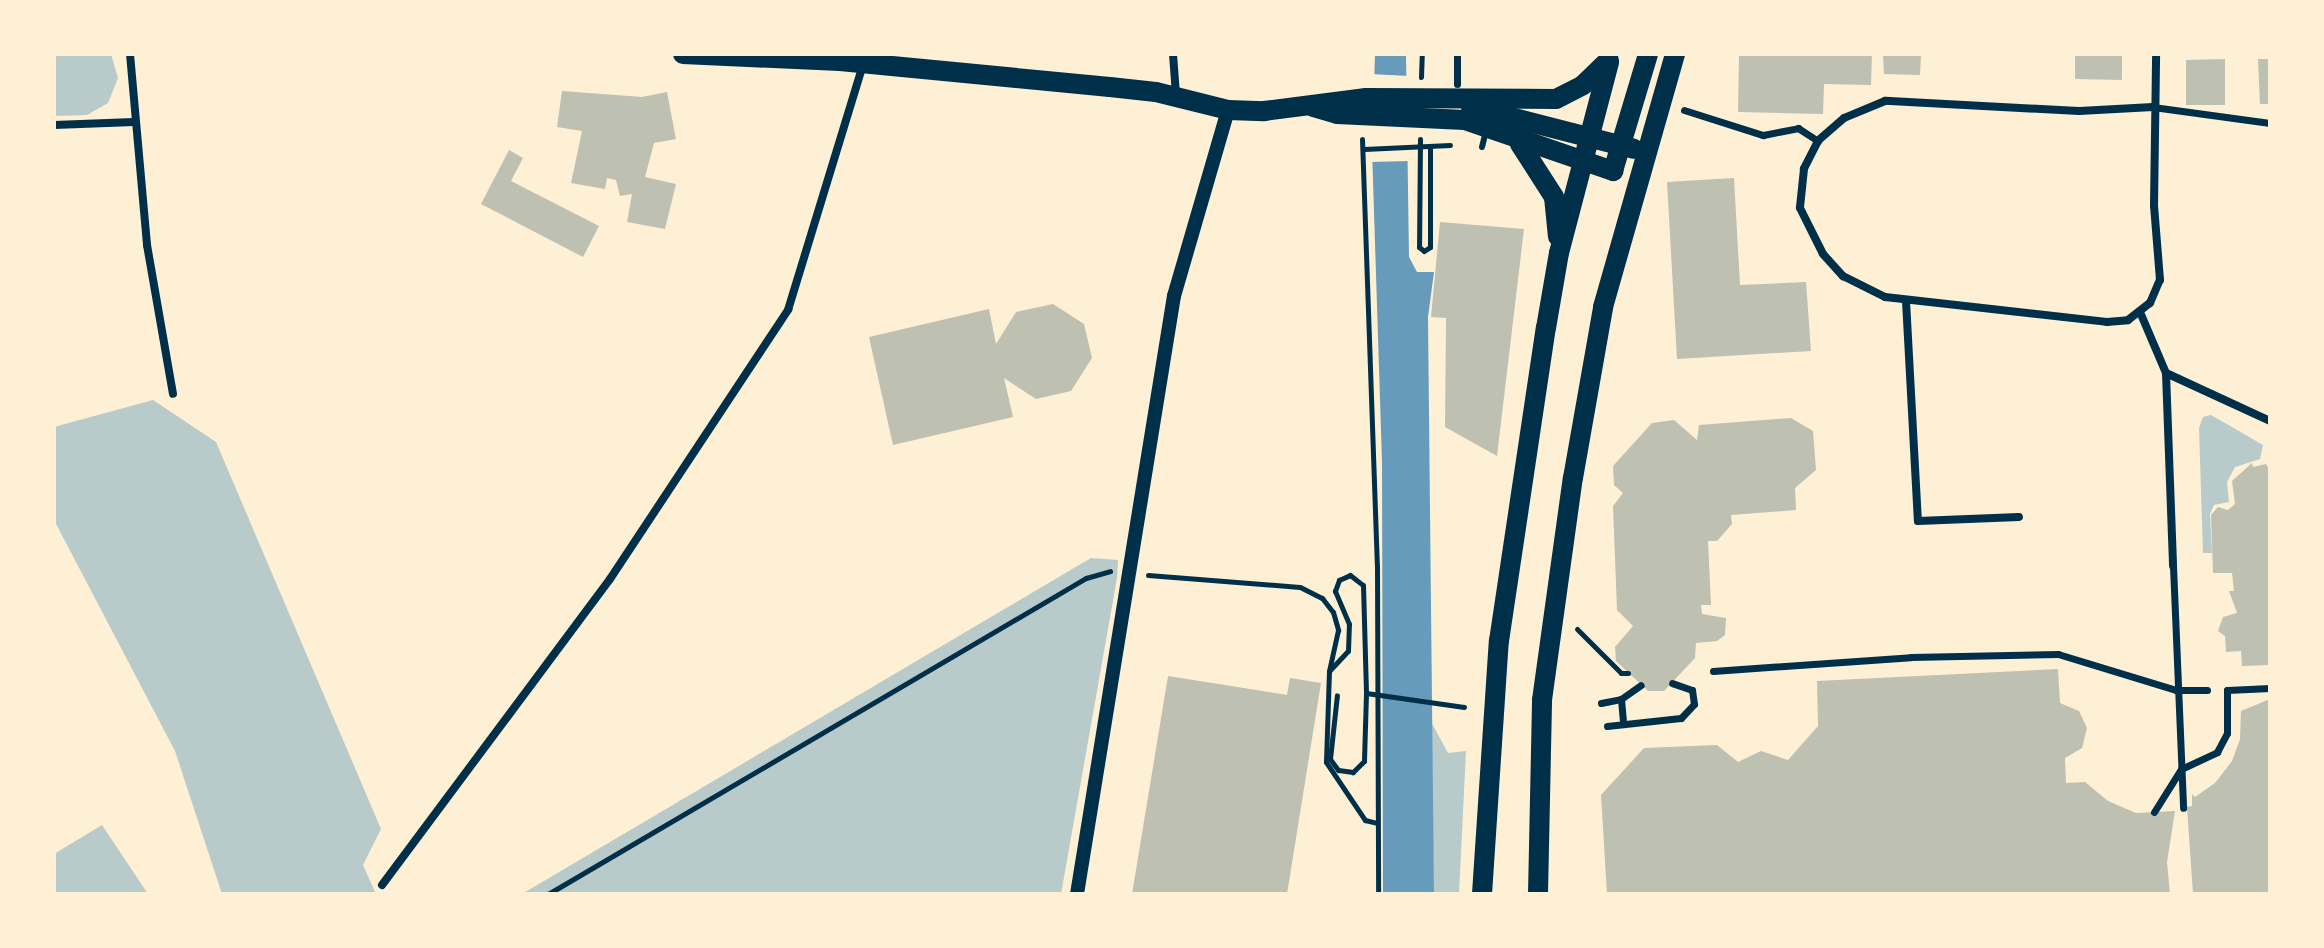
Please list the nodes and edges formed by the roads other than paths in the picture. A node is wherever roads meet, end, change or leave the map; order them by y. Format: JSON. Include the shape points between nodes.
{"nodes":[{"id":1,"x":130,"y":54,"type":"edge"},
{"id":2,"x":683,"y":54,"type":"edge"},
{"id":3,"x":1173,"y":54,"type":"edge"},
{"id":4,"x":1457,"y":54,"type":"edge"},
{"id":5,"x":1648,"y":54,"type":"edge"},
{"id":6,"x":1675,"y":54,"type":"edge"},
{"id":7,"x":2156,"y":54,"type":"edge"},
{"id":8,"x":1610,"y":57,"type":"edge"},
{"id":9,"x":841,"y":58,"type":"edge"},
{"id":10,"x":863,"y":65,"type":"junction"},
{"id":11,"x":1455,"y":92,"type":"junction"},
{"id":12,"x":1177,"y":96,"type":"junction"},
{"id":13,"x":1427,"y":107,"type":"junction"},
{"id":14,"x":2153,"y":107,"type":"junction"},
{"id":15,"x":1228,"y":110,"type":"junction"},
{"id":16,"x":1684,"y":110,"type":"dead end"},
{"id":17,"x":134,"y":122,"type":"junction"},
{"id":18,"x":2270,"y":123,"type":"edge"},
{"id":19,"x":54,"y":125,"type":"edge"},
{"id":20,"x":1589,"y":135,"type":"junction"},
{"id":21,"x":1515,"y":140,"type":"junction"},
{"id":22,"x":1818,"y":141,"type":"junction"},
{"id":23,"x":1621,"y":145,"type":"junction"},
{"id":24,"x":1647,"y":154,"type":"junction"},
{"id":25,"x":1583,"y":162,"type":"junction"},
{"id":26,"x":1559,"y":253,"type":"junction"},
{"id":27,"x":1906,"y":301,"type":"junction"},
{"id":28,"x":2140,"y":312,"type":"junction"},
{"id":29,"x":2166,"y":373,"type":"junction"},
{"id":30,"x":173,"y":394,"type":"dead end"},
{"id":31,"x":2270,"y":421,"type":"edge"},
{"id":32,"x":2019,"y":517,"type":"dead end"},
{"id":33,"x":2173,"y":566,"type":"joint"},
{"id":34,"x":1713,"y":671,"type":"dead end"},
{"id":35,"x":1672,"y":683,"type":"dead end"},
{"id":36,"x":1641,"y":685,"type":"dead end"},
{"id":37,"x":2270,"y":688,"type":"edge"},
{"id":38,"x":2176,"y":690,"type":"junction"},
{"id":39,"x":2207,"y":690,"type":"dead end"},
{"id":40,"x":1621,"y":699,"type":"junction"},
{"id":41,"x":1601,"y":703,"type":"dead end"},
{"id":42,"x":1623,"y":720,"type":"junction"},
{"id":43,"x":1607,"y":726,"type":"dead end"},
{"id":44,"x":2181,"y":769,"type":"junction"},
{"id":45,"x":2183,"y":808,"type":"dead end"},
{"id":46,"x":2154,"y":812,"type":"dead end"},
{"id":47,"x":382,"y":885,"type":"dead end"},
{"id":48,"x":1077,"y":894,"type":"edge"},
{"id":49,"x":1482,"y":894,"type":"edge"},
{"id":50,"x":1538,"y":894,"type":"edge"}],
"edges":[{"from":1,"to":17,"type":"street"},
{"from":2,"to":9,"type":"main road"},
{"from":3,"to":12,"type":"street"},
{"from":4,"to":11,"type":"street"},
{"from":5,"to":23,"type":"main road"},
{"from":6,"to":24,"type":"main road"},
{"from":7,"to":14,"type":"street"},
{"from":8,"to":11,"type":"main road","via":[[1583,85],[1556,99]]},
{"from":8,"to":20,"type":"main road"},
{"from":9,"to":10,"type":"main road"},
{"from":10,"to":12,"type":"main road"},
{"from":10,"to":47,"type":"street","via":[[788,310],[610,579]]},
{"from":11,"to":13,"type":"main road"},
{"from":11,"to":20,"type":"main road","via":[[1491,114]]},
{"from":12,"to":15,"type":"main road"},
{"from":13,"to":15,"type":"main road"},
{"from":13,"to":21,"type":"main road","via":[[1484,137]]},
{"from":14,"to":18,"type":"street","via":[[2188,116]]},
{"from":14,"to":22,"type":"street","via":[[2079,111],[1885,101],[1844,118]]},
{"from":14,"to":28,"type":"street","via":[[2160,280],[2155,296]]},
{"from":15,"to":48,"type":"street","via":[[1174,296]]},
{"from":16,"to":22,"type":"street","via":[[1763,135],[1798,128]]},
{"from":17,"to":19,"type":"street"},
{"from":17,"to":30,"type":"street","via":[[153,290]]},
{"from":20,"to":23,"type":"main road"},
{"from":20,"to":25,"type":"main road"},
{"from":21,"to":25,"type":"main road"},
{"from":21,"to":26,"type":"main road","via":[[1532,156],[1554,197]]},
{"from":22,"to":27,"type":"street","via":[[1799,188],[1809,233],[1843,276],[1865,290]]},
{"from":23,"to":24,"type":"main road"},
{"from":23,"to":25,"type":"main road","via":[[1613,171]]},
{"from":24,"to":50,"type":"main road","via":[[1603,307],[1556,583],[1542,700]]},
{"from":25,"to":26,"type":"main road"},
{"from":26,"to":49,"type":"main road","via":[[1499,641]]},
{"from":27,"to":28,"type":"street","via":[[2107,322]]},
{"from":27,"to":32,"type":"street","via":[[1918,521]]},
{"from":28,"to":29,"type":"street"},
{"from":29,"to":31,"type":"street"},
{"from":29,"to":33,"type":"street"},
{"from":33,"to":38,"type":"street"},
{"from":34,"to":38,"type":"street","via":[[1911,657],[2058,654]]},
{"from":35,"to":42,"type":"street","via":[[1692,690],[1694,704],[1681,718]]},
{"from":36,"to":40,"type":"street"},
{"from":37,"to":44,"type":"street","via":[[2227,690],[2227,733],[2217,752]]},
{"from":38,"to":39,"type":"street"},
{"from":38,"to":44,"type":"street"},
{"from":40,"to":41,"type":"street"},
{"from":40,"to":42,"type":"street"},
{"from":42,"to":43,"type":"street"},
{"from":44,"to":45,"type":"street"},
{"from":44,"to":46,"type":"street"}]}
